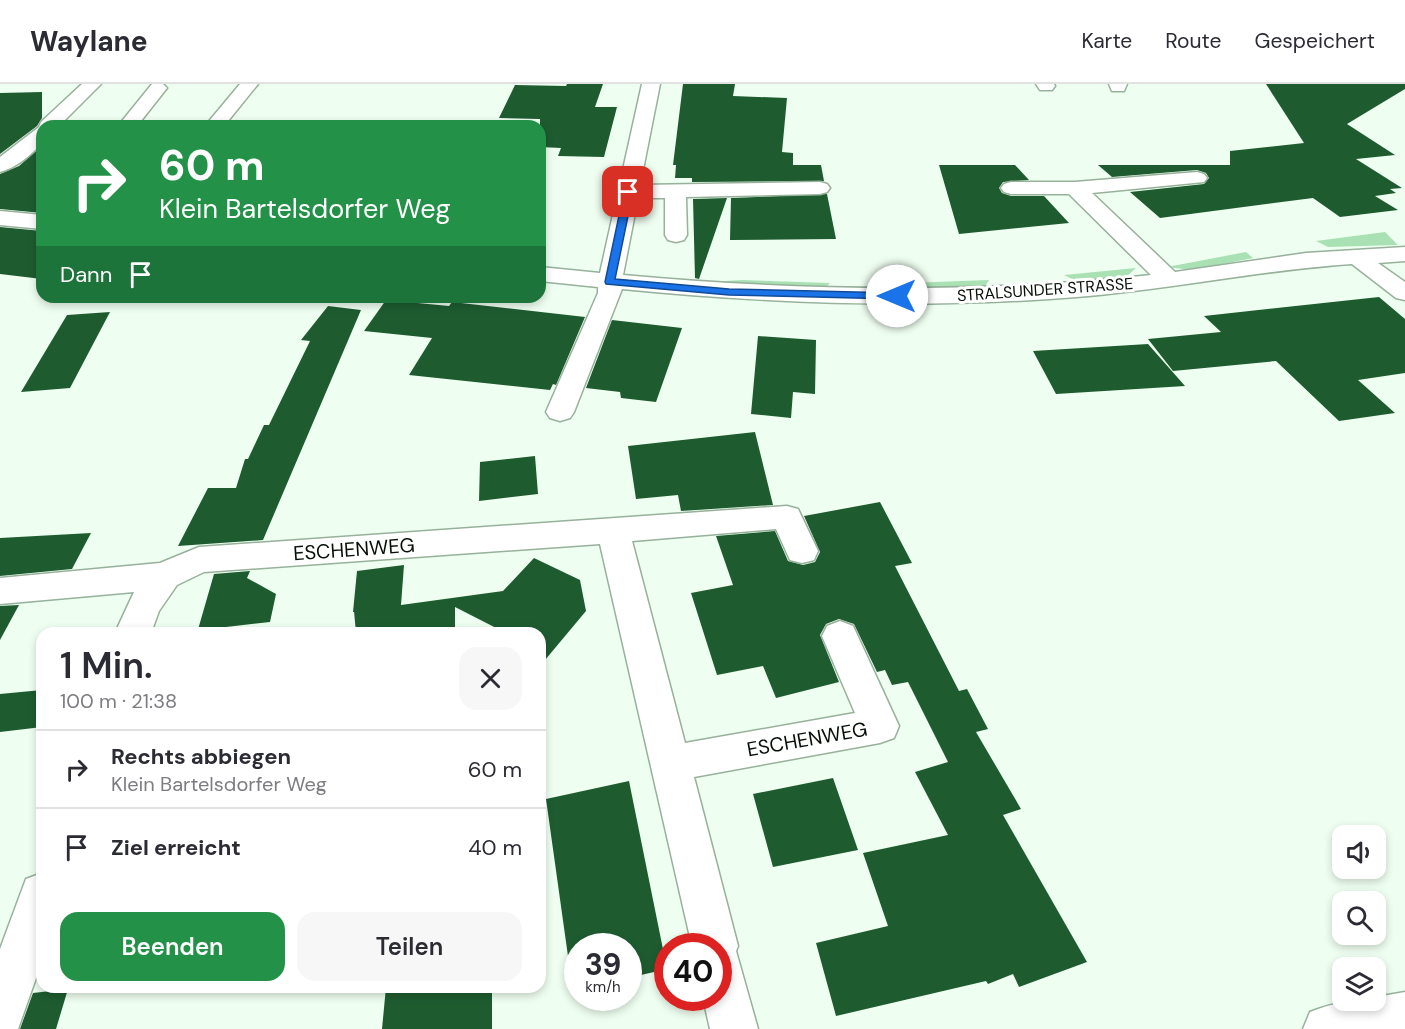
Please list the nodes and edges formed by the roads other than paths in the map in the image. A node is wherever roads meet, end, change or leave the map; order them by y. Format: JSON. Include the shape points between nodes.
{"nodes":[{"id":1,"x":92,"y":84,"type":"edge"},
{"id":2,"x":249,"y":84,"type":"edge"},
{"id":3,"x":651,"y":84,"type":"edge"},
{"id":4,"x":158,"y":88,"type":"dead end"},
{"id":5,"x":54,"y":120,"type":"edge"},
{"id":6,"x":132,"y":120,"type":"edge"},
{"id":7,"x":219,"y":120,"type":"edge"},
{"id":8,"x":36,"y":138,"type":"edge"},
{"id":9,"x":0,"y":166,"type":"edge"},
{"id":10,"x":1197,"y":178,"type":"dead end"},
{"id":11,"x":820,"y":188,"type":"dead end"},
{"id":12,"x":1011,"y":188,"type":"dead end"},
{"id":13,"x":1075,"y":188,"type":"junction"},
{"id":14,"x":675,"y":191,"type":"junction"},
{"id":15,"x":628,"y":192,"type":"junction"},
{"id":16,"x":0,"y":218,"type":"edge"},
{"id":17,"x":36,"y":219,"type":"edge"},
{"id":18,"x":676,"y":235,"type":"dead end"},
{"id":19,"x":1405,"y":254,"type":"edge"},
{"id":20,"x":1357,"y":256,"type":"junction"},
{"id":21,"x":546,"y":275,"type":"edge"},
{"id":22,"x":1170,"y":280,"type":"junction"},
{"id":23,"x":610,"y":282,"type":"junction"},
{"id":24,"x":1405,"y":293,"type":"edge"},
{"id":25,"x":560,"y":412,"type":"dead end"},
{"id":26,"x":613,"y":531,"type":"junction"},
{"id":27,"x":802,"y":550,"type":"dead end"},
{"id":28,"x":165,"y":576,"type":"junction"},
{"id":29,"x":0,"y":591,"type":"edge"},
{"id":30,"x":135,"y":627,"type":"edge"},
{"id":31,"x":840,"y":636,"type":"dead end"},
{"id":32,"x":671,"y":763,"type":"junction"},
{"id":33,"x":36,"y":912,"type":"edge"},
{"id":34,"x":712,"y":933,"type":"edge"},
{"id":35,"x":730,"y":1011,"type":"edge"},
{"id":36,"x":0,"y":1015,"type":"edge"},
{"id":37,"x":1405,"y":1016,"type":"edge"},
{"id":38,"x":734,"y":1029,"type":"edge"},
{"id":39,"x":1327,"y":1029,"type":"edge"}],
"edges":[{"from":1,"to":5,"type":"street"},
{"from":2,"to":7,"type":"street"},
{"from":3,"to":15,"type":"street"},
{"from":4,"to":6,"type":"street"},
{"from":8,"to":9,"type":"street"},
{"from":10,"to":13,"type":"street"},
{"from":11,"to":14,"type":"street"},
{"from":12,"to":13,"type":"street"},
{"from":13,"to":22,"type":"street"},
{"from":14,"to":15,"type":"street"},
{"from":14,"to":18,"type":"street"},
{"from":15,"to":23,"type":"street"},
{"from":16,"to":17,"type":"street"},
{"from":19,"to":20,"type":"street","name":"STRALSUNDER STRASSE"},
{"from":20,"to":22,"type":"street","name":"STRALSUNDER STRASSE"},
{"from":20,"to":24,"type":"street"},
{"from":21,"to":23,"type":"street","name":"STRALSUNDER STRASSE"},
{"from":22,"to":23,"type":"street","name":"STRALSUNDER STRASSE","via":[[1077,290],[939,296],[729,292]]},
{"from":23,"to":25,"type":"street","via":[[610,293]]},
{"from":26,"to":27,"type":"street","name":"ESCHENWEG","via":[[787,517]]},
{"from":26,"to":28,"type":"street","name":"ESCHENWEG","via":[[199,560]]},
{"from":26,"to":32,"type":"street"},
{"from":28,"to":29,"type":"street"},
{"from":28,"to":30,"type":"street","name":"ESCHENWEG","via":[[143,606]]},
{"from":31,"to":32,"type":"street","name":"ESCHENWEG","via":[[880,726]]},
{"from":32,"to":34,"type":"street"},
{"from":33,"to":36,"type":"street"},
{"from":35,"to":38,"type":"street"},
{"from":37,"to":39,"type":"street"}]}
